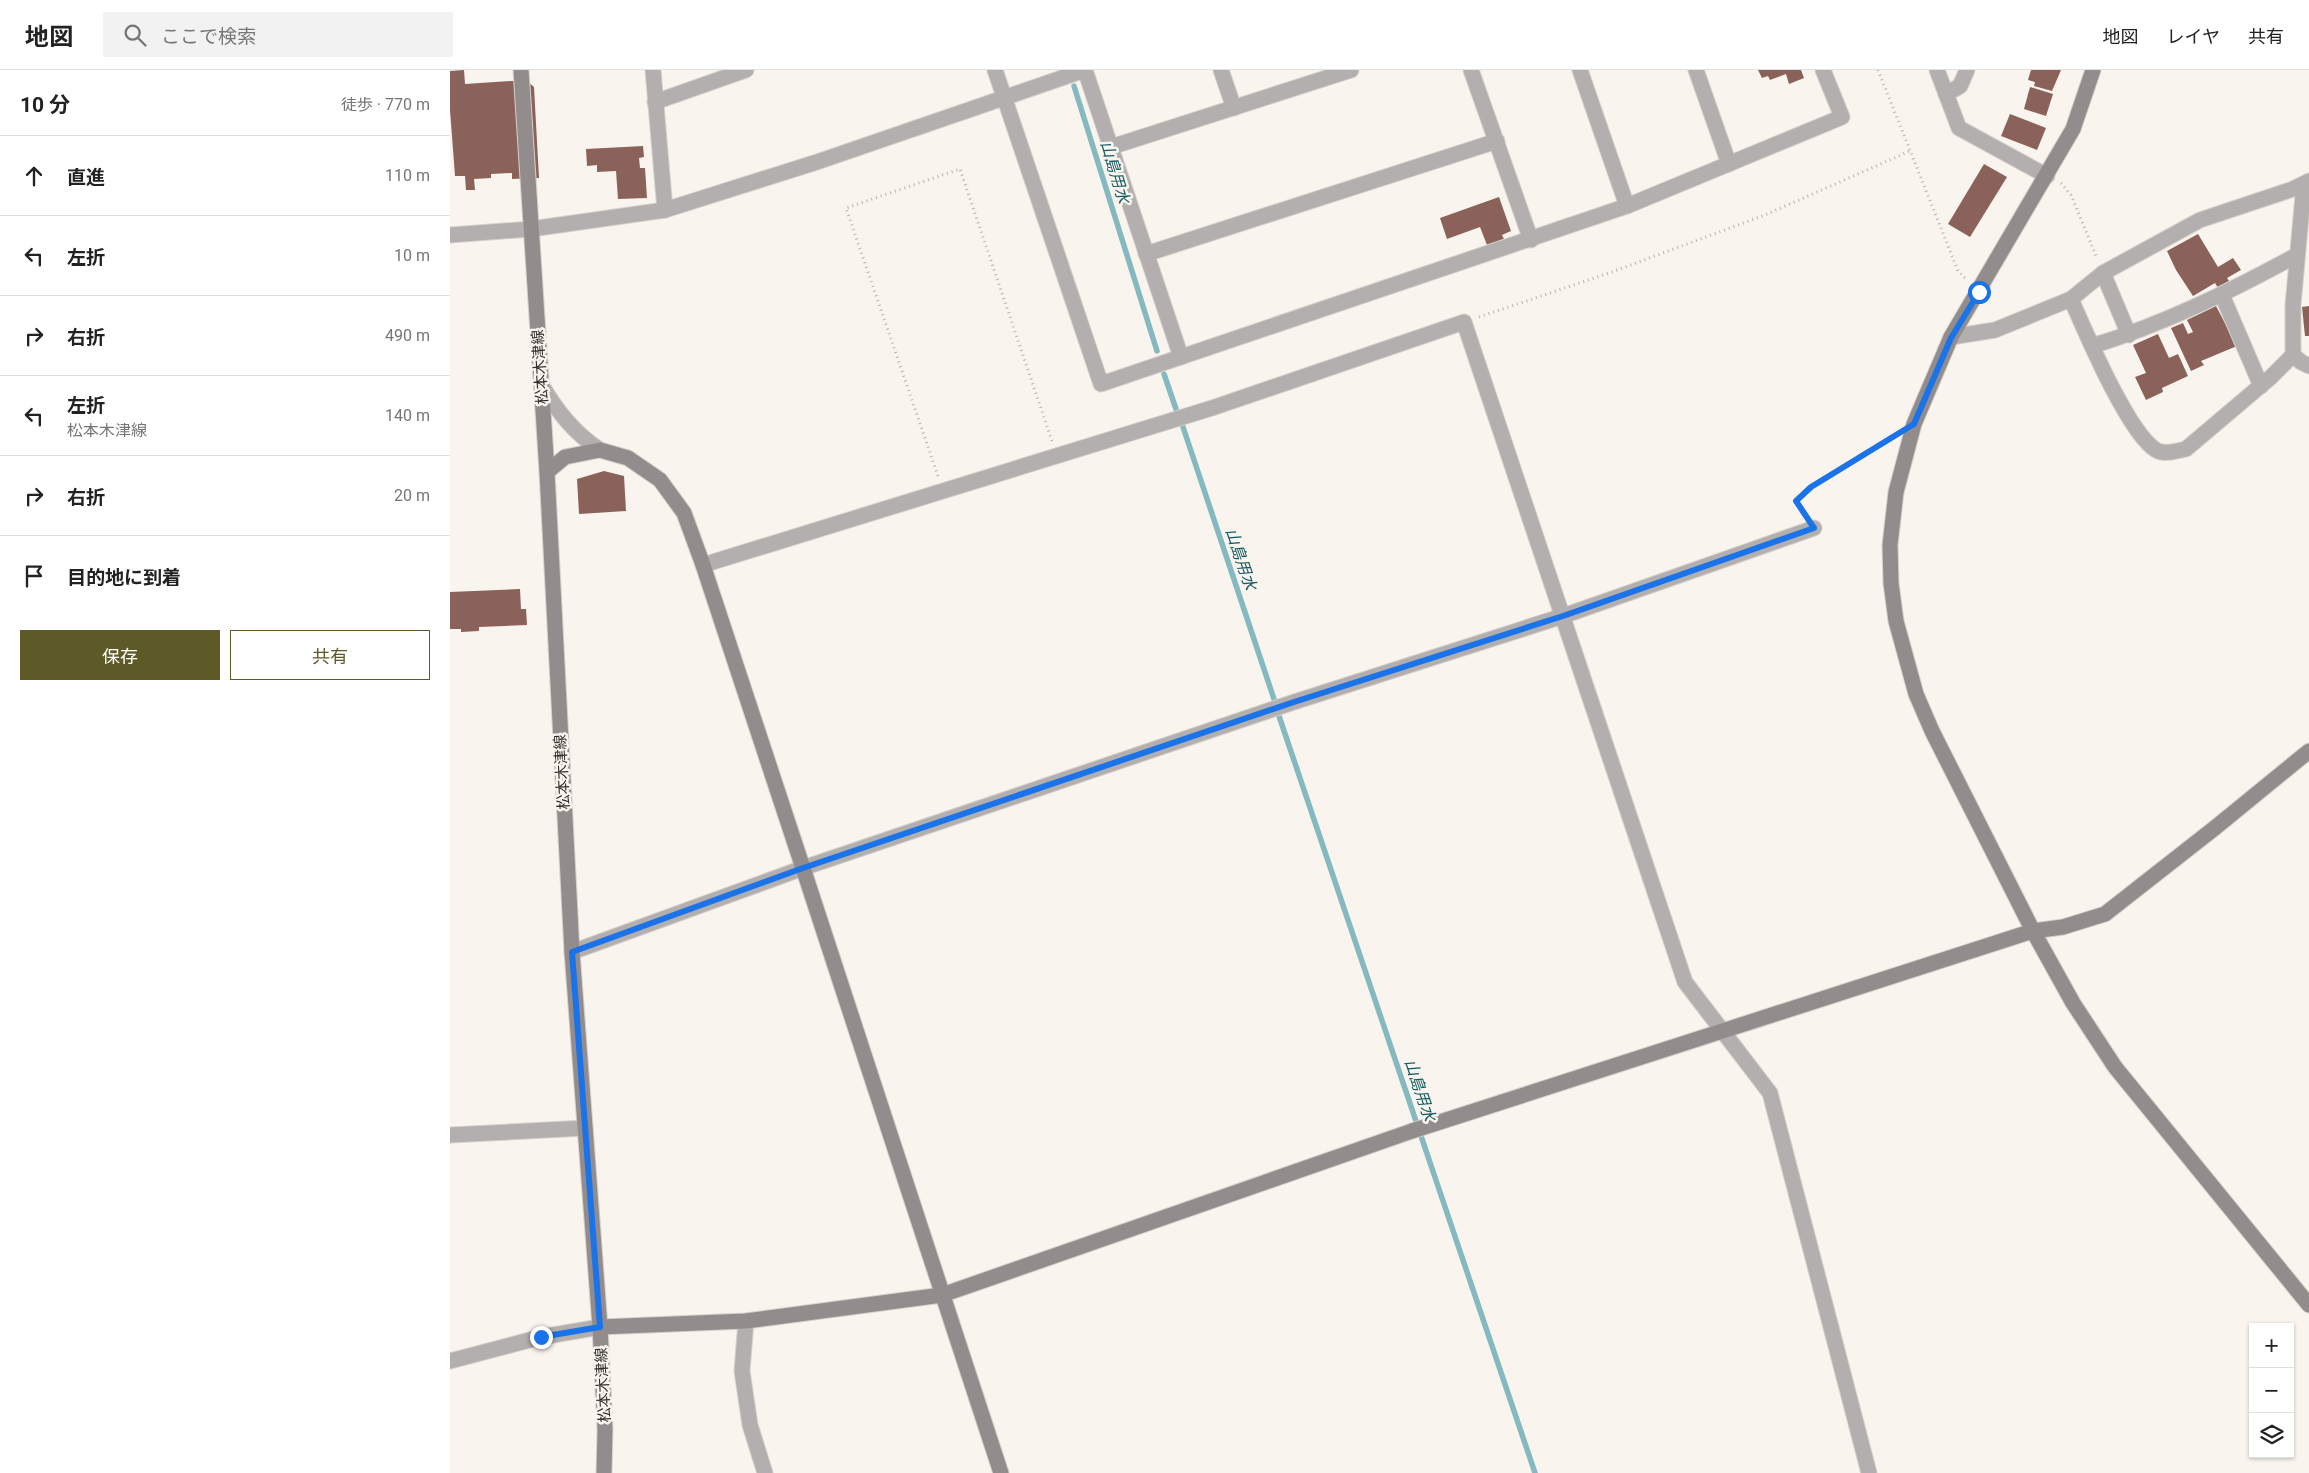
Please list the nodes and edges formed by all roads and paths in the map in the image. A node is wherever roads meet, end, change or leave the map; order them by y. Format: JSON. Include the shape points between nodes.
{"nodes":[{"id":1,"x":521,"y":70,"type":"edge"},
{"id":2,"x":653,"y":70,"type":"edge"},
{"id":3,"x":746,"y":70,"type":"edge"},
{"id":4,"x":995,"y":70,"type":"edge"},
{"id":5,"x":1221,"y":70,"type":"edge"},
{"id":6,"x":1472,"y":70,"type":"edge"},
{"id":7,"x":1580,"y":70,"type":"edge"},
{"id":8,"x":1696,"y":70,"type":"edge"},
{"id":9,"x":1822,"y":70,"type":"edge"},
{"id":10,"x":1878,"y":70,"type":"edge"},
{"id":11,"x":1937,"y":70,"type":"edge"},
{"id":12,"x":1967,"y":70,"type":"edge"},
{"id":13,"x":2094,"y":70,"type":"edge"},
{"id":14,"x":1342,"y":72,"type":"edge"},
{"id":15,"x":1946,"y":94,"type":"junction"},
{"id":16,"x":1005,"y":97,"type":"junction"},
{"id":17,"x":655,"y":102,"type":"junction"},
{"id":18,"x":1234,"y":108,"type":"junction"},
{"id":19,"x":1497,"y":141,"type":"junction"},
{"id":20,"x":1110,"y":147,"type":"junction"},
{"id":21,"x":1910,"y":151,"type":"junction"},
{"id":22,"x":1729,"y":164,"type":"junction"},
{"id":23,"x":2048,"y":176,"type":"junction"},
{"id":24,"x":2307,"y":182,"type":"edge"},
{"id":25,"x":1626,"y":206,"type":"junction"},
{"id":26,"x":665,"y":210,"type":"junction"},
{"id":27,"x":531,"y":229,"type":"junction"},
{"id":28,"x":450,"y":235,"type":"edge"},
{"id":29,"x":1531,"y":240,"type":"junction"},
{"id":30,"x":1146,"y":254,"type":"junction"},
{"id":31,"x":2298,"y":255,"type":"junction"},
{"id":32,"x":2103,"y":273,"type":"junction"},
{"id":33,"x":1979,"y":292,"type":"junction"},
{"id":34,"x":2222,"y":295,"type":"junction"},
{"id":35,"x":2071,"y":299,"type":"junction"},
{"id":36,"x":1464,"y":322,"type":"junction"},
{"id":37,"x":2129,"y":335,"type":"junction"},
{"id":38,"x":1951,"y":338,"type":"junction"},
{"id":39,"x":2092,"y":346,"type":"junction"},
{"id":40,"x":2294,"y":355,"type":"junction"},
{"id":41,"x":1181,"y":357,"type":"junction"},
{"id":42,"x":2309,"y":366,"type":"edge"},
{"id":43,"x":541,"y":384,"type":"junction"},
{"id":44,"x":2261,"y":386,"type":"junction"},
{"id":45,"x":1914,"y":424,"type":"junction"},
{"id":46,"x":600,"y":450,"type":"junction"},
{"id":47,"x":1057,"y":456,"type":"junction"},
{"id":48,"x":546,"y":472,"type":"junction"},
{"id":49,"x":943,"y":491,"type":"junction"},
{"id":50,"x":1814,"y":528,"type":"joint"},
{"id":51,"x":703,"y":565,"type":"junction"},
{"id":52,"x":1563,"y":616,"type":"junction"},
{"id":53,"x":2309,"y":751,"type":"edge"},
{"id":54,"x":803,"y":868,"type":"junction"},
{"id":55,"x":2033,"y":931,"type":"junction"},
{"id":56,"x":572,"y":952,"type":"junction"},
{"id":57,"x":1722,"y":1031,"type":"junction"},
{"id":58,"x":585,"y":1128,"type":"junction"},
{"id":59,"x":450,"y":1135,"type":"edge"},
{"id":60,"x":942,"y":1295,"type":"junction"},
{"id":61,"x":2309,"y":1305,"type":"edge"},
{"id":62,"x":746,"y":1321,"type":"junction"},
{"id":63,"x":600,"y":1327,"type":"junction"},
{"id":64,"x":450,"y":1360,"type":"edge"},
{"id":65,"x":604,"y":1473,"type":"edge"},
{"id":66,"x":765,"y":1473,"type":"edge"},
{"id":67,"x":1001,"y":1473,"type":"edge"},
{"id":68,"x":1869,"y":1473,"type":"edge"}],
"edges":[{"from":1,"to":27,"type":"street","name":"松本木津線"},
{"from":2,"to":17,"type":"street"},
{"from":3,"to":17,"type":"street"},
{"from":4,"to":16,"type":"street"},
{"from":5,"to":18,"type":"street"},
{"from":6,"to":19,"type":"street"},
{"from":7,"to":25,"type":"street"},
{"from":8,"to":22,"type":"street"},
{"from":9,"to":22,"type":"street","via":[[1842,117]]},
{"from":10,"to":21,"type":"path"},
{"from":11,"to":15,"type":"street"},
{"from":12,"to":15,"type":"street","via":[[1960,86]]},
{"from":13,"to":23,"type":"street","via":[[2074,129]]},
{"from":14,"to":18,"type":"street"},
{"from":15,"to":23,"type":"street","via":[[1959,128]]},
{"from":16,"to":20,"type":"street","via":[[1085,70]]},
{"from":16,"to":26,"type":"street"},
{"from":16,"to":41,"type":"street","via":[[1101,384]]},
{"from":17,"to":26,"type":"street"},
{"from":18,"to":20,"type":"street"},
{"from":19,"to":29,"type":"street"},
{"from":19,"to":30,"type":"street"},
{"from":20,"to":30,"type":"street"},
{"from":21,"to":33,"type":"path","via":[[1958,271]]},
{"from":21,"to":36,"type":"path","via":[[1765,215],[1610,273]]},
{"from":22,"to":25,"type":"street"},
{"from":23,"to":32,"type":"path","via":[[2062,183],[2071,195]]},
{"from":23,"to":33,"type":"street"},
{"from":24,"to":31,"type":"street"},
{"from":24,"to":32,"type":"street","via":[[2200,220]]},
{"from":25,"to":29,"type":"street"},
{"from":26,"to":27,"type":"street"},
{"from":27,"to":28,"type":"street"},
{"from":27,"to":43,"type":"street","name":"松本木津線"},
{"from":29,"to":41,"type":"street"},
{"from":30,"to":41,"type":"street"},
{"from":31,"to":34,"type":"street"},
{"from":31,"to":40,"type":"street","via":[[2293,305]]},
{"from":32,"to":35,"type":"street"},
{"from":32,"to":37,"type":"street"},
{"from":33,"to":38,"type":"street"},
{"from":34,"to":37,"type":"street"},
{"from":34,"to":44,"type":"street"},
{"from":35,"to":38,"type":"street","via":[[1995,330]]},
{"from":35,"to":39,"type":"street"},
{"from":36,"to":47,"type":"street","via":[[1212,408]]},
{"from":36,"to":52,"type":"street"},
{"from":37,"to":39,"type":"street"},
{"from":38,"to":45,"type":"street"},
{"from":39,"to":44,"type":"street","via":[[2137,432],[2157,451],[2186,449]]},
{"from":40,"to":42,"type":"street"},
{"from":40,"to":44,"type":"street"},
{"from":43,"to":46,"type":"street","via":[[563,418],[581,438]]},
{"from":43,"to":48,"type":"street","name":"松本木津線"},
{"from":45,"to":50,"type":"path","via":[[1811,487],[1796,501]]},
{"from":45,"to":55,"type":"street","via":[[1896,492],[1890,545],[1895,612],[1904,658],[1932,731]]},
{"from":46,"to":48,"type":"street","via":[[565,457]]},
{"from":46,"to":51,"type":"street","via":[[628,458],[660,480],[684,513]]},
{"from":47,"to":49,"type":"street"},
{"from":47,"to":49,"type":"path","via":[[960,169],[846,208]]},
{"from":48,"to":56,"type":"street","name":"松本木津線"},
{"from":49,"to":51,"type":"street"},
{"from":50,"to":52,"type":"street"},
{"from":51,"to":54,"type":"street"},
{"from":52,"to":54,"type":"street","via":[[1294,702]]},
{"from":52,"to":57,"type":"street","via":[[1685,982]]},
{"from":53,"to":55,"type":"street","via":[[2104,914],[2063,927]]},
{"from":54,"to":56,"type":"street"},
{"from":54,"to":60,"type":"street"},
{"from":55,"to":57,"type":"street"},
{"from":55,"to":61,"type":"street","via":[[2073,1003],[2115,1067]]},
{"from":56,"to":58,"type":"street","name":"松本木津線"},
{"from":57,"to":60,"type":"street","via":[[1412,1131]]},
{"from":57,"to":68,"type":"street","via":[[1770,1093]]},
{"from":58,"to":59,"type":"street"},
{"from":58,"to":63,"type":"street","name":"松本木津線"},
{"from":60,"to":62,"type":"street"},
{"from":60,"to":67,"type":"street"},
{"from":62,"to":63,"type":"street"},
{"from":62,"to":66,"type":"street","via":[[742,1371],[750,1425]]},
{"from":63,"to":64,"type":"street","via":[[541,1337]]},
{"from":63,"to":65,"type":"street","name":"松本木津線"}]}
